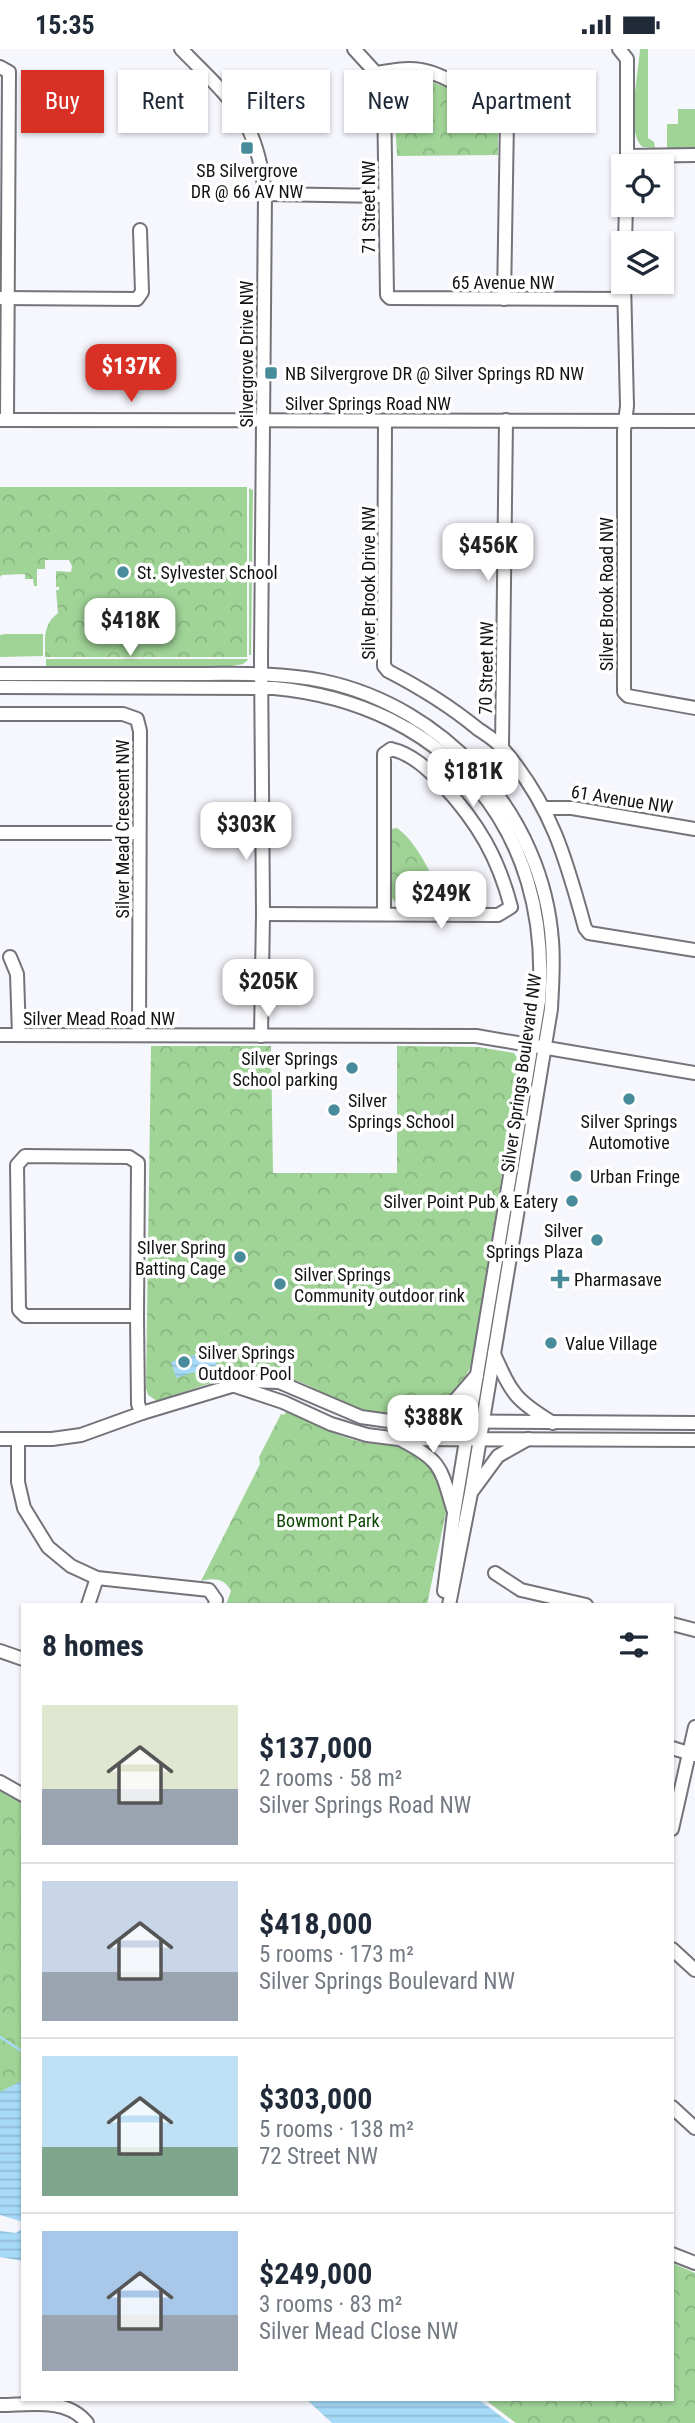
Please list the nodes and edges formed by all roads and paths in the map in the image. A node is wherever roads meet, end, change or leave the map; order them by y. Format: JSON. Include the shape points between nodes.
{"nodes":[{"id":1,"x":181,"y":49,"type":"edge"},
{"id":2,"x":354,"y":49,"type":"edge"},
{"id":3,"x":619,"y":49,"type":"edge"},
{"id":4,"x":3,"y":68,"type":"edge"},
{"id":5,"x":373,"y":70,"type":"edge"},
{"id":6,"x":392,"y":70,"type":"edge"},
{"id":7,"x":422,"y":70,"type":"edge"},
{"id":8,"x":433,"y":75,"type":"edge"},
{"id":9,"x":386,"y":133,"type":"edge"},
{"id":10,"x":627,"y":154,"type":"edge"},
{"id":11,"x":695,"y":155,"type":"edge"},
{"id":12,"x":674,"y":157,"type":"edge"},
{"id":13,"x":4,"y":184,"type":"edge"},
{"id":14,"x":265,"y":194,"type":"junction"},
{"id":15,"x":386,"y":196,"type":"junction"},
{"id":16,"x":140,"y":230,"type":"dead end"},
{"id":17,"x":386,"y":292,"type":"joint"},
{"id":18,"x":624,"y":294,"type":"edge"},
{"id":19,"x":3,"y":298,"type":"edge"},
{"id":20,"x":504,"y":299,"type":"junction"},
{"id":21,"x":624,"y":299,"type":"junction"},
{"id":22,"x":4,"y":420,"type":"edge"},
{"id":23,"x":263,"y":421,"type":"junction"},
{"id":24,"x":385,"y":421,"type":"junction"},
{"id":25,"x":506,"y":421,"type":"junction"},
{"id":26,"x":625,"y":421,"type":"junction"},
{"id":27,"x":695,"y":421,"type":"edge"},
{"id":28,"x":0,"y":674,"type":"edge"},
{"id":29,"x":261,"y":681,"type":"junction"},
{"id":30,"x":0,"y":687,"type":"edge"},
{"id":31,"x":695,"y":708,"type":"edge"},
{"id":32,"x":0,"y":715,"type":"edge"},
{"id":33,"x":502,"y":747,"type":"junction"},
{"id":34,"x":544,"y":808,"type":"junction"},
{"id":35,"x":695,"y":829,"type":"edge"},
{"id":36,"x":0,"y":833,"type":"edge"},
{"id":37,"x":139,"y":834,"type":"junction"},
{"id":38,"x":263,"y":914,"type":"junction"},
{"id":39,"x":384,"y":914,"type":"junction"},
{"id":40,"x":695,"y":950,"type":"edge"},
{"id":41,"x":10,"y":957,"type":"dead end"},
{"id":42,"x":0,"y":1035,"type":"edge"},
{"id":43,"x":19,"y":1035,"type":"junction"},
{"id":44,"x":139,"y":1035,"type":"junction"},
{"id":45,"x":261,"y":1036,"type":"junction"},
{"id":46,"x":539,"y":1046,"type":"junction"},
{"id":47,"x":695,"y":1073,"type":"edge"},
{"id":48,"x":137,"y":1316,"type":"junction"},
{"id":49,"x":494,"y":1354,"type":"junction"},
{"id":50,"x":477,"y":1375,"type":"junction"},
{"id":51,"x":235,"y":1386,"type":"junction"},
{"id":52,"x":142,"y":1413,"type":"junction"},
{"id":53,"x":421,"y":1422,"type":"junction"},
{"id":54,"x":476,"y":1423,"type":"junction"},
{"id":55,"x":554,"y":1423,"type":"junction"},
{"id":56,"x":695,"y":1423,"type":"edge"},
{"id":57,"x":0,"y":1439,"type":"edge"},
{"id":58,"x":18,"y":1439,"type":"junction"},
{"id":59,"x":399,"y":1439,"type":"junction"},
{"id":60,"x":473,"y":1439,"type":"junction"},
{"id":61,"x":528,"y":1439,"type":"junction"},
{"id":62,"x":695,"y":1440,"type":"edge"},
{"id":63,"x":471,"y":1493,"type":"junction"},
{"id":64,"x":454,"y":1513,"type":"junction"},
{"id":65,"x":495,"y":1573,"type":"dead end"},
{"id":66,"x":97,"y":1578,"type":"junction"},
{"id":67,"x":89,"y":1603,"type":"edge"},
{"id":68,"x":215,"y":1603,"type":"edge"},
{"id":69,"x":441,"y":1603,"type":"edge"},
{"id":70,"x":449,"y":1603,"type":"edge"},
{"id":71,"x":577,"y":1603,"type":"edge"},
{"id":72,"x":674,"y":1625,"type":"edge"},
{"id":73,"x":695,"y":1630,"type":"edge"},
{"id":74,"x":0,"y":1651,"type":"edge"},
{"id":75,"x":21,"y":1658,"type":"edge"},
{"id":76,"x":695,"y":1727,"type":"edge"},
{"id":77,"x":674,"y":1749,"type":"edge"},
{"id":78,"x":692,"y":1754,"type":"edge"},
{"id":79,"x":0,"y":1782,"type":"edge"},
{"id":80,"x":21,"y":1794,"type":"edge"},
{"id":81,"x":674,"y":1822,"type":"edge"},
{"id":82,"x":674,"y":1951,"type":"edge"},
{"id":83,"x":695,"y":1970,"type":"edge"},
{"id":84,"x":674,"y":2109,"type":"edge"},
{"id":85,"x":695,"y":2128,"type":"edge"},
{"id":86,"x":674,"y":2255,"type":"edge"},
{"id":87,"x":695,"y":2263,"type":"edge"},
{"id":88,"x":0,"y":2405,"type":"edge"},
{"id":89,"x":88,"y":2423,"type":"edge"}],
"edges":[{"from":1,"to":14,"type":"street","name":"Silvergrove Drive NW","via":[[225,94],[250,128]]},
{"from":2,"to":5,"type":"street","name":"71 Street NW"},
{"from":3,"to":10,"type":"street","via":[[627,59]]},
{"from":4,"to":13,"type":"street","via":[[9,72]]},
{"from":6,"to":7,"type":"street"},
{"from":8,"to":20,"type":"street","via":[[466,89],[507,120]]},
{"from":9,"to":15,"type":"street","name":"71 Street NW"},
{"from":11,"to":12,"type":"street"},
{"from":13,"to":19,"type":"street"},
{"from":14,"to":15,"type":"street"},
{"from":14,"to":23,"type":"street","name":"Silvergrove Drive NW"},
{"from":15,"to":17,"type":"street","name":"71 Street NW"},
{"from":16,"to":19,"type":"street","via":[[142,292],[137,299]]},
{"from":17,"to":20,"type":"street","name":"65 Avenue NW","via":[[390,298]]},
{"from":18,"to":21,"type":"street"},
{"from":19,"to":22,"type":"street"},
{"from":20,"to":21,"type":"street","name":"65 Avenue NW"},
{"from":21,"to":26,"type":"street"},
{"from":22,"to":23,"type":"street","name":"Silver Springs Road NW"},
{"from":23,"to":24,"type":"street","name":"Silver Springs Road NW"},
{"from":23,"to":29,"type":"street","name":"Silvergrove Drive NW"},
{"from":24,"to":25,"type":"street","name":"Silver Springs Road NW"},
{"from":24,"to":33,"type":"street","name":"Silver Brook Drive NW","via":[[384,666],[444,702]]},
{"from":25,"to":26,"type":"street","name":"Silver Springs Road NW"},
{"from":25,"to":33,"type":"street","name":"70 Street NW"},
{"from":26,"to":27,"type":"street","name":"Silver Springs Road NW"},
{"from":26,"to":31,"type":"street","name":"Silver Brook Road NW","via":[[624,692]]},
{"from":28,"to":29,"type":"street","name":"Silver Springs Boulevard NW"},
{"from":29,"to":30,"type":"street","name":"Silver Springs Boulevard NW"},
{"from":29,"to":38,"type":"street","name":"Silvergrove Drive NW"},
{"from":29,"to":46,"type":"street","name":"Silver Springs Boulevard NW","via":[[351,701],[382,714],[439,750],[484,796],[521,859],[537,916],[541,946]]},
{"from":32,"to":37,"type":"street","name":"Silver Mead Crescent NW","via":[[123,714],[136,719],[140,731]]},
{"from":33,"to":34,"type":"street","name":"Silver Brook Drive NW"},
{"from":34,"to":35,"type":"street","name":"61 Avenue NW","via":[[572,808]]},
{"from":34,"to":40,"type":"street","name":"Silver Brook Drive NW","via":[[589,933]]},
{"from":36,"to":37,"type":"street"},
{"from":37,"to":44,"type":"street","name":"Silver Mead Crescent NW"},
{"from":38,"to":39,"type":"street"},
{"from":38,"to":45,"type":"street","name":"Silvergrove Drive NW"},
{"from":39,"to":39,"type":"street","via":[[498,915],[511,907],[494,856],[466,809],[427,769],[405,752],[391,748],[384,754]]},
{"from":41,"to":43,"type":"street","via":[[17,974]]},
{"from":42,"to":43,"type":"street","name":"Silver Mead Road NW"},
{"from":43,"to":44,"type":"street","name":"Silver Mead Road NW"},
{"from":44,"to":45,"type":"street","name":"Silver Mead Road NW"},
{"from":45,"to":46,"type":"street","name":"Silver Mead Road NW","via":[[476,1037]]},
{"from":46,"to":47,"type":"street","name":"Silver Mead Road NW"},
{"from":46,"to":49,"type":"street","name":"Silver Springs Boulevard NW"},
{"from":46,"to":50,"type":"street","name":"Silver Springs Boulevard NW"},
{"from":48,"to":48,"type":"street","via":[[138,1163],[129,1157],[24,1156],[17,1165],[19,1310],[25,1317]]},
{"from":48,"to":52,"type":"street"},
{"from":49,"to":54,"type":"street","name":"Silver Springs Boulevard NW"},
{"from":49,"to":55,"type":"street","via":[[513,1393]]},
{"from":50,"to":53,"type":"street","via":[[452,1404]]},
{"from":50,"to":54,"type":"street","name":"Silver Springs Boulevard NW"},
{"from":51,"to":52,"type":"street"},
{"from":51,"to":53,"type":"street","via":[[248,1381],[279,1382],[361,1416]]},
{"from":51,"to":59,"type":"street","via":[[331,1424]]},
{"from":52,"to":58,"type":"street","via":[[81,1435]]},
{"from":53,"to":54,"type":"street"},
{"from":54,"to":55,"type":"street"},
{"from":54,"to":60,"type":"street","name":"Silver Springs Boulevard NW"},
{"from":55,"to":56,"type":"street"},
{"from":57,"to":58,"type":"street"},
{"from":58,"to":66,"type":"street","via":[[18,1482],[33,1525],[48,1547],[71,1566]]},
{"from":59,"to":60,"type":"street"},
{"from":59,"to":64,"type":"street","via":[[426,1453],[436,1464]]},
{"from":60,"to":61,"type":"street"},
{"from":60,"to":63,"type":"street","name":"Silver Springs Boulevard NW"},
{"from":60,"to":64,"type":"street","name":"Silver Springs Boulevard NW"},
{"from":61,"to":62,"type":"street"},
{"from":61,"to":63,"type":"street","via":[[498,1456]]},
{"from":63,"to":70,"type":"street","name":"Silver Springs Boulevard NW"},
{"from":64,"to":69,"type":"street","name":"Silver Springs Boulevard NW"},
{"from":65,"to":71,"type":"street","via":[[521,1590]]},
{"from":66,"to":67,"type":"street"},
{"from":66,"to":68,"type":"street","via":[[209,1590]]},
{"from":72,"to":73,"type":"street"},
{"from":74,"to":75,"type":"street"},
{"from":76,"to":78,"type":"street"},
{"from":77,"to":78,"type":"street"},
{"from":78,"to":81,"type":"street"},
{"from":79,"to":80,"type":"street"},
{"from":82,"to":83,"type":"street"},
{"from":84,"to":85,"type":"street"},
{"from":86,"to":87,"type":"street"},
{"from":88,"to":89,"type":"street","via":[[65,2407]]}]}
